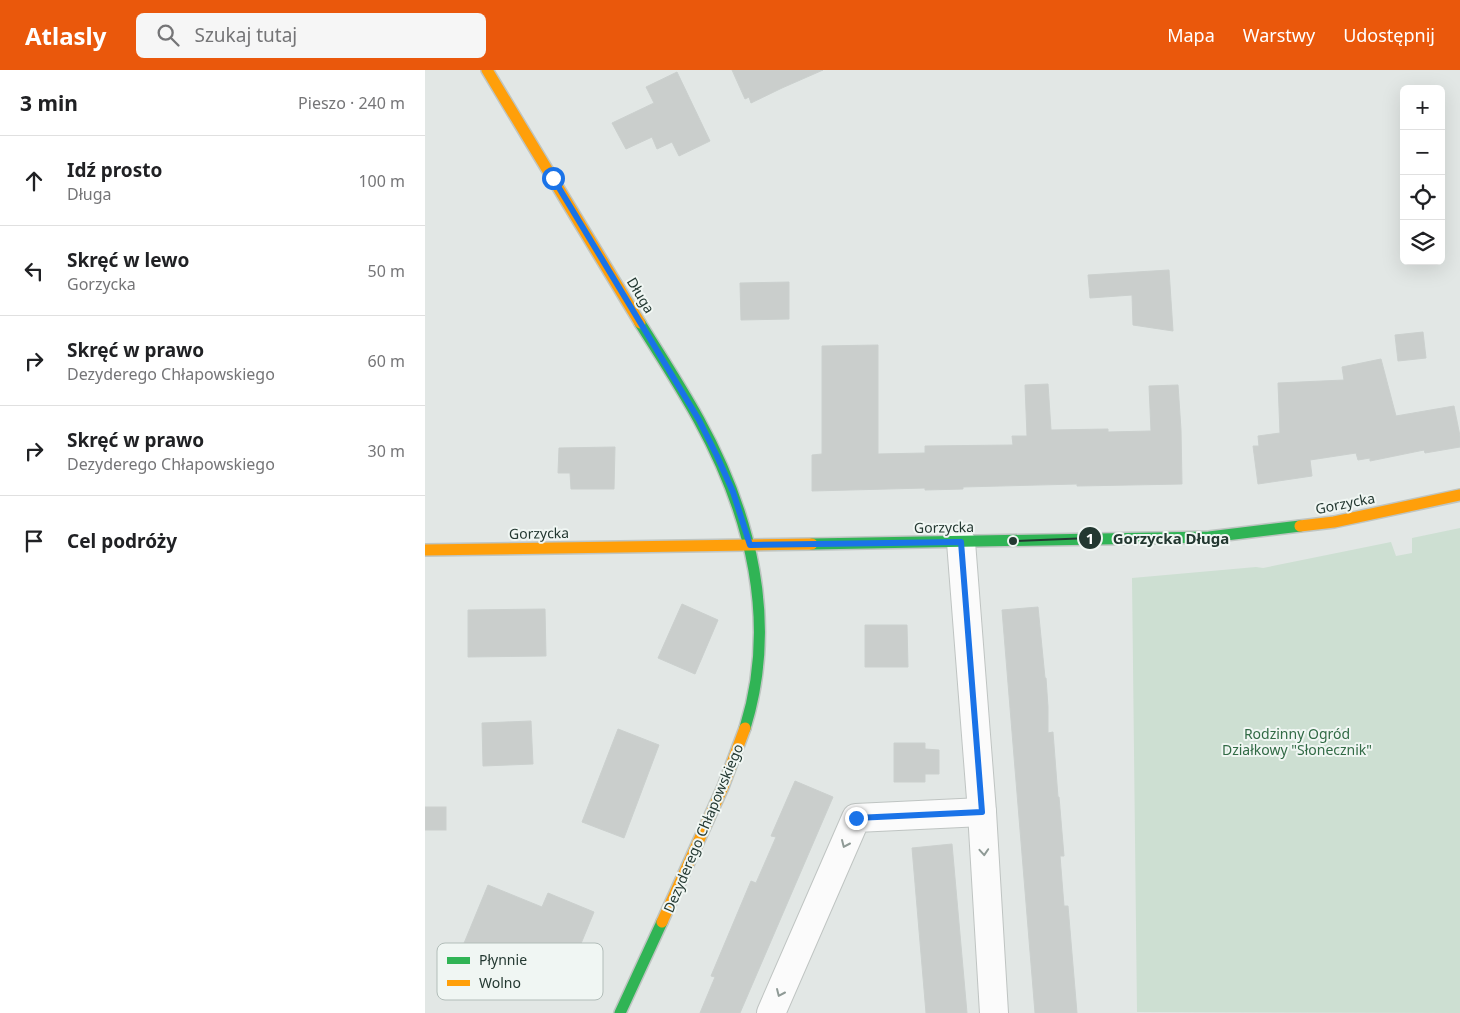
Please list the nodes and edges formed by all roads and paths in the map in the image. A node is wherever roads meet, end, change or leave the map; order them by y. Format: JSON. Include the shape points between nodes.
{"nodes":[{"id":1,"x":487,"y":70,"type":"edge"},
{"id":2,"x":1460,"y":495,"type":"edge"},
{"id":3,"x":961,"y":542,"type":"junction"},
{"id":4,"x":750,"y":545,"type":"junction"},
{"id":5,"x":425,"y":550,"type":"edge"},
{"id":6,"x":982,"y":812,"type":"junction"},
{"id":7,"x":620,"y":1013,"type":"edge"},
{"id":8,"x":771,"y":1013,"type":"edge"},
{"id":9,"x":994,"y":1013,"type":"edge"}],
"edges":[{"from":1,"to":4,"type":"street","name":"Długa","via":[[699,420],[733,492]]},
{"from":2,"to":3,"type":"street","name":"Gorzycka","via":[[1334,522],[1209,537]]},
{"from":3,"to":4,"type":"street","name":"Gorzycka"},
{"from":3,"to":6,"type":"street"},
{"from":4,"to":5,"type":"street","name":"Gorzycka"},
{"from":4,"to":7,"type":"street","name":"Dezyderego Chłapowskiego","via":[[759,642],[748,717],[729,774]]},
{"from":6,"to":8,"type":"street","one_way":true,"via":[[856,818]]},
{"from":6,"to":9,"type":"street","one_way":true}]}
